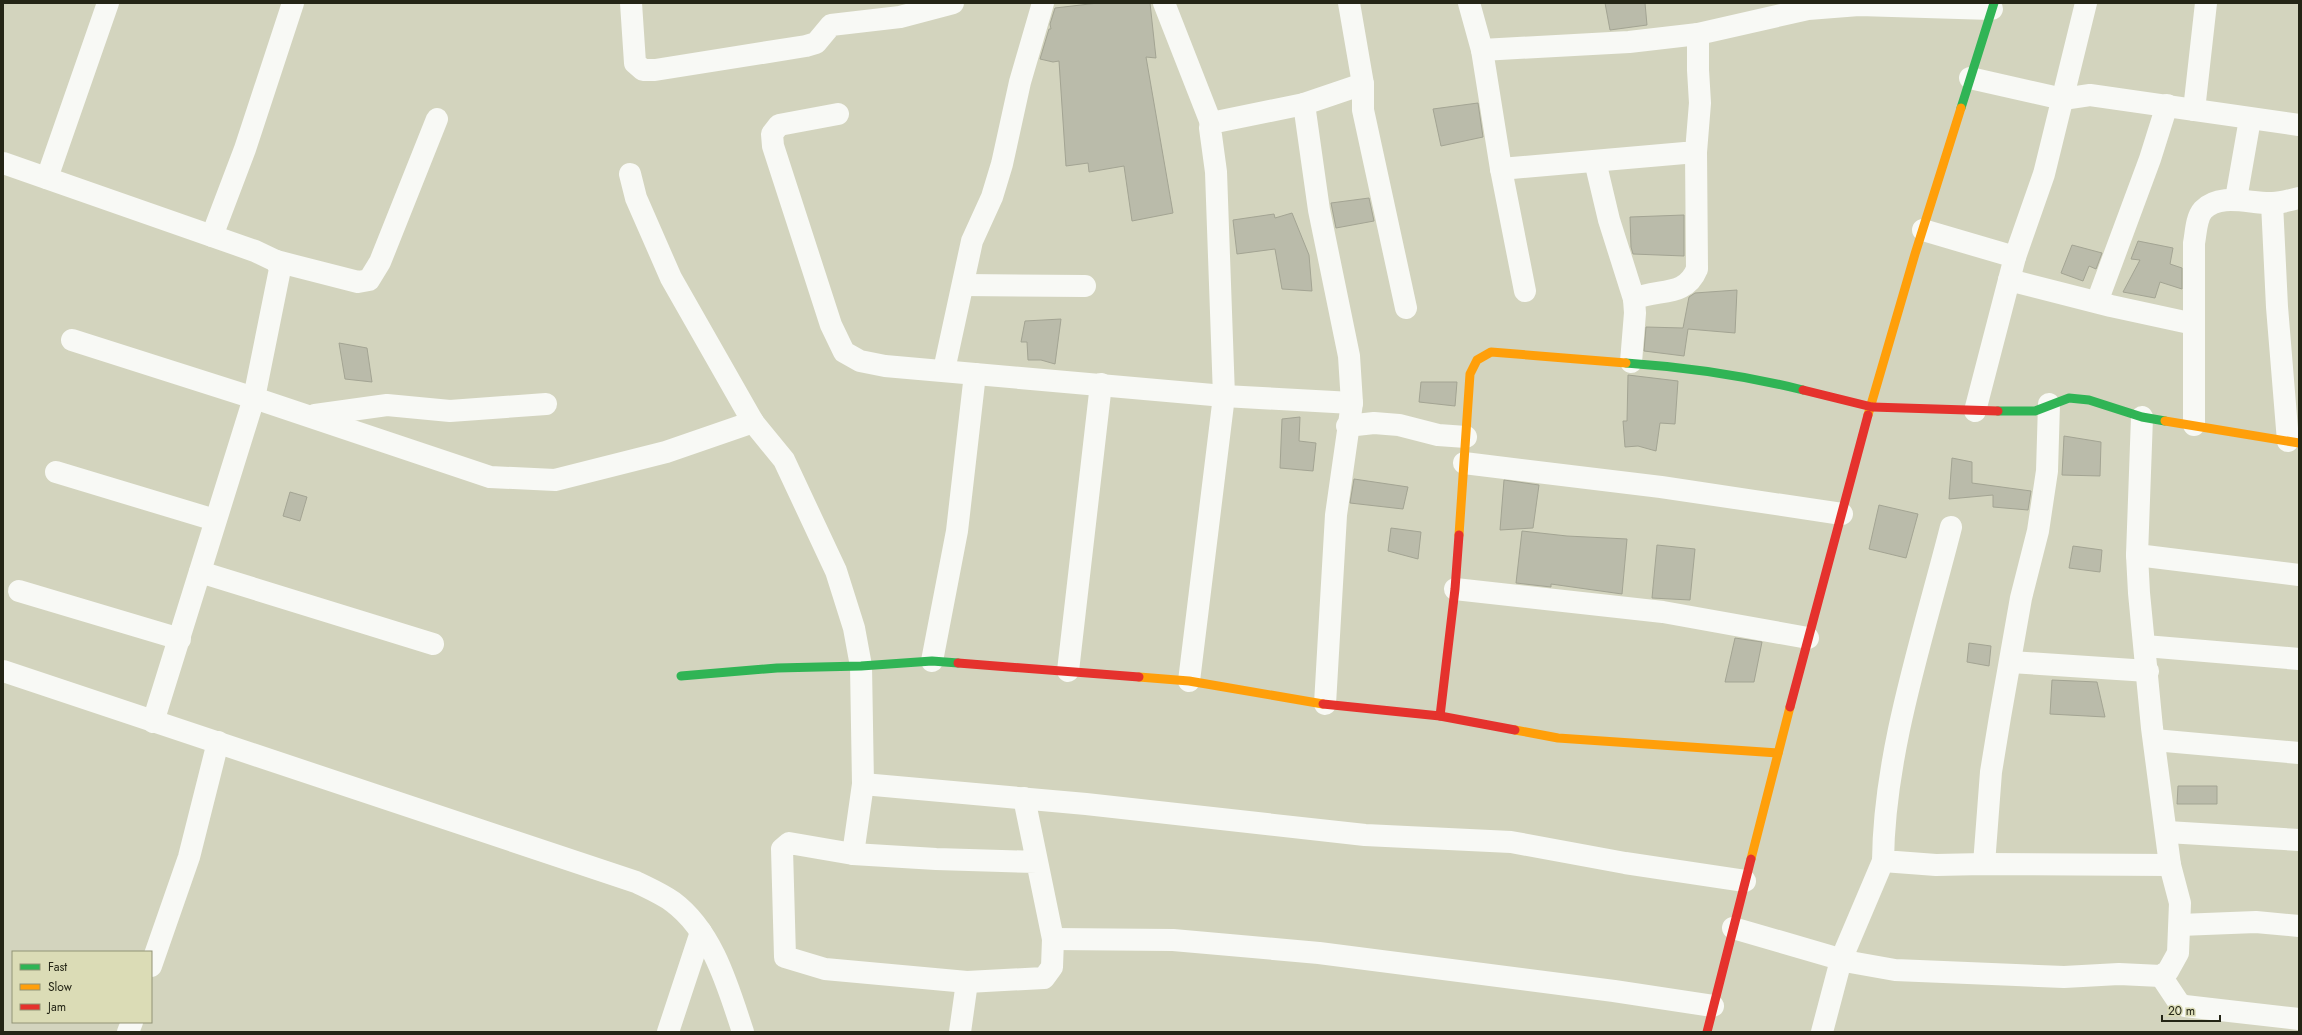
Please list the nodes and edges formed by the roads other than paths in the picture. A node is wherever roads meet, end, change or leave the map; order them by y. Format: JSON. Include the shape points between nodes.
{"nodes":[{"id":1,"x":108,"y":3,"type":"edge"},
{"id":2,"x":293,"y":3,"type":"edge"},
{"id":3,"x":631,"y":3,"type":"edge"},
{"id":4,"x":953,"y":3,"type":"edge"},
{"id":5,"x":1043,"y":3,"type":"edge"},
{"id":6,"x":1164,"y":3,"type":"edge"},
{"id":7,"x":1349,"y":3,"type":"edge"},
{"id":8,"x":1469,"y":3,"type":"edge"},
{"id":9,"x":2086,"y":3,"type":"edge"},
{"id":10,"x":2206,"y":3,"type":"edge"},
{"id":11,"x":1838,"y":5,"type":"edge"},
{"id":12,"x":1993,"y":6,"type":"edge"},
{"id":13,"x":899,"y":10,"type":"edge"},
{"id":14,"x":1698,"y":34,"type":"junction"},
{"id":15,"x":1482,"y":50,"type":"junction"},
{"id":16,"x":1970,"y":78,"type":"junction"},
{"id":17,"x":1363,"y":84,"type":"junction"},
{"id":18,"x":2063,"y":100,"type":"junction"},
{"id":19,"x":1304,"y":104,"type":"junction"},
{"id":20,"x":2167,"y":105,"type":"junction"},
{"id":21,"x":2194,"y":110,"type":"junction"},
{"id":22,"x":838,"y":114,"type":"dead end"},
{"id":23,"x":437,"y":119,"type":"dead end"},
{"id":24,"x":2250,"y":119,"type":"junction"},
{"id":25,"x":1212,"y":123,"type":"junction"},
{"id":26,"x":2299,"y":124,"type":"edge"},
{"id":27,"x":1696,"y":152,"type":"junction"},
{"id":28,"x":1595,"y":161,"type":"junction"},
{"id":29,"x":3,"y":163,"type":"edge"},
{"id":30,"x":1501,"y":169,"type":"junction"},
{"id":31,"x":630,"y":174,"type":"dead end"},
{"id":32,"x":48,"y":178,"type":"junction"},
{"id":33,"x":2299,"y":198,"type":"edge"},
{"id":34,"x":2236,"y":199,"type":"junction"},
{"id":35,"x":2272,"y":204,"type":"junction"},
{"id":36,"x":1923,"y":230,"type":"junction"},
{"id":37,"x":212,"y":236,"type":"junction"},
{"id":38,"x":2015,"y":257,"type":"junction"},
{"id":39,"x":276,"y":261,"type":"junction"},
{"id":40,"x":2010,"y":280,"type":"junction"},
{"id":41,"x":963,"y":284,"type":"junction"},
{"id":42,"x":1085,"y":286,"type":"dead end"},
{"id":43,"x":1525,"y":291,"type":"dead end"},
{"id":44,"x":1634,"y":299,"type":"junction"},
{"id":45,"x":2097,"y":302,"type":"junction"},
{"id":46,"x":1406,"y":308,"type":"dead end"},
{"id":47,"x":2194,"y":324,"type":"junction"},
{"id":48,"x":72,"y":340,"type":"dead end"},
{"id":49,"x":1631,"y":362,"type":"junction"},
{"id":50,"x":944,"y":370,"type":"junction"},
{"id":51,"x":975,"y":374,"type":"junction"},
{"id":52,"x":1101,"y":384,"type":"junction"},
{"id":53,"x":1224,"y":396,"type":"junction"},
{"id":54,"x":254,"y":398,"type":"junction"},
{"id":55,"x":1352,"y":403,"type":"junction"},
{"id":56,"x":546,"y":404,"type":"dead end"},
{"id":57,"x":2049,"y":404,"type":"junction"},
{"id":58,"x":1872,"y":407,"type":"junction"},
{"id":59,"x":1974,"y":411,"type":"junction"},
{"id":60,"x":309,"y":416,"type":"junction"},
{"id":61,"x":2142,"y":418,"type":"junction"},
{"id":62,"x":753,"y":422,"type":"junction"},
{"id":63,"x":2194,"y":425,"type":"junction"},
{"id":64,"x":1348,"y":426,"type":"junction"},
{"id":65,"x":1466,"y":437,"type":"junction"},
{"id":66,"x":2293,"y":442,"type":"edge"},
{"id":67,"x":1464,"y":463,"type":"junction"},
{"id":68,"x":56,"y":472,"type":"dead end"},
{"id":69,"x":1842,"y":514,"type":"junction"},
{"id":70,"x":215,"y":520,"type":"junction"},
{"id":71,"x":1951,"y":527,"type":"dead end"},
{"id":72,"x":2137,"y":555,"type":"junction"},
{"id":73,"x":200,"y":572,"type":"junction"},
{"id":74,"x":2299,"y":575,"type":"edge"},
{"id":75,"x":1455,"y":589,"type":"junction"},
{"id":76,"x":18,"y":592,"type":"dead end"},
{"id":77,"x":1808,"y":638,"type":"junction"},
{"id":78,"x":180,"y":639,"type":"junction"},
{"id":79,"x":433,"y":644,"type":"dead end"},
{"id":80,"x":2145,"y":646,"type":"junction"},
{"id":81,"x":2299,"y":659,"type":"edge"},
{"id":82,"x":932,"y":661,"type":"junction"},
{"id":83,"x":2011,"y":662,"type":"junction"},
{"id":84,"x":861,"y":666,"type":"junction"},
{"id":85,"x":3,"y":671,"type":"edge"},
{"id":86,"x":1068,"y":671,"type":"junction"},
{"id":87,"x":2148,"y":671,"type":"junction"},
{"id":88,"x":681,"y":676,"type":"dead end"},
{"id":89,"x":1189,"y":681,"type":"junction"},
{"id":90,"x":1325,"y":704,"type":"junction"},
{"id":91,"x":1440,"y":716,"type":"junction"},
{"id":92,"x":153,"y":722,"type":"junction"},
{"id":93,"x":2154,"y":740,"type":"junction"},
{"id":94,"x":218,"y":742,"type":"junction"},
{"id":95,"x":1778,"y":753,"type":"junction"},
{"id":96,"x":2299,"y":753,"type":"edge"},
{"id":97,"x":863,"y":784,"type":"junction"},
{"id":98,"x":1024,"y":798,"type":"junction"},
{"id":99,"x":2167,"y":832,"type":"junction"},
{"id":100,"x":2299,"y":840,"type":"edge"},
{"id":101,"x":853,"y":854,"type":"junction"},
{"id":102,"x":1883,"y":861,"type":"junction"},
{"id":103,"x":1037,"y":862,"type":"junction"},
{"id":104,"x":1984,"y":864,"type":"junction"},
{"id":105,"x":2170,"y":865,"type":"junction"},
{"id":106,"x":1745,"y":881,"type":"junction"},
{"id":107,"x":2180,"y":925,"type":"junction"},
{"id":108,"x":2299,"y":926,"type":"edge"},
{"id":109,"x":1733,"y":928,"type":"junction"},
{"id":110,"x":701,"y":932,"type":"junction"},
{"id":111,"x":1053,"y":939,"type":"junction"},
{"id":112,"x":1841,"y":960,"type":"junction"},
{"id":113,"x":152,"y":963,"type":"edge"},
{"id":114,"x":2161,"y":976,"type":"junction"},
{"id":115,"x":967,"y":982,"type":"junction"},
{"id":116,"x":1713,"y":1006,"type":"junction"},
{"id":117,"x":2299,"y":1019,"type":"edge"},
{"id":118,"x":668,"y":1032,"type":"edge"},
{"id":119,"x":743,"y":1032,"type":"edge"},
{"id":120,"x":960,"y":1032,"type":"edge"},
{"id":121,"x":1706,"y":1032,"type":"edge"},
{"id":122,"x":1822,"y":1032,"type":"edge"}],
"edges":[{"from":1,"to":32,"type":"street"},
{"from":2,"to":37,"type":"street"},
{"from":3,"to":13,"type":"street","via":[[635,63],[643,70],[806,46],[816,42],[830,25]]},
{"from":4,"to":13,"type":"street"},
{"from":5,"to":41,"type":"street","via":[[1020,82],[1002,164],[992,197],[972,241]]},
{"from":6,"to":25,"type":"street"},
{"from":7,"to":17,"type":"street"},
{"from":8,"to":15,"type":"street"},
{"from":9,"to":18,"type":"street"},
{"from":10,"to":21,"type":"street"},
{"from":11,"to":12,"type":"street"},
{"from":11,"to":14,"type":"street","via":[[1808,9]]},
{"from":12,"to":16,"type":"street"},
{"from":14,"to":15,"type":"street","via":[[1629,42]]},
{"from":14,"to":27,"type":"street","via":[[1700,103]]},
{"from":15,"to":30,"type":"street"},
{"from":16,"to":18,"type":"street"},
{"from":16,"to":36,"type":"street"},
{"from":17,"to":19,"type":"street"},
{"from":17,"to":46,"type":"street","via":[[1363,110]]},
{"from":18,"to":20,"type":"street","via":[[2090,95]]},
{"from":18,"to":38,"type":"street","via":[[2044,174]]},
{"from":19,"to":25,"type":"street"},
{"from":19,"to":55,"type":"street","via":[[1319,210],[1349,356]]},
{"from":20,"to":21,"type":"street"},
{"from":20,"to":45,"type":"street","via":[[2150,159]]},
{"from":21,"to":24,"type":"street"},
{"from":22,"to":50,"type":"street","via":[[779,125],[772,134],[773,146],[831,325],[844,352],[860,361],[885,366]]},
{"from":23,"to":39,"type":"street","via":[[380,262],[369,280],[358,282]]},
{"from":24,"to":26,"type":"street"},
{"from":24,"to":34,"type":"street"},
{"from":25,"to":53,"type":"street"},
{"from":27,"to":28,"type":"street"},
{"from":27,"to":44,"type":"street","via":[[1696,269],[1692,280],[1684,287],[1645,294]]},
{"from":28,"to":30,"type":"street"},
{"from":28,"to":44,"type":"street","via":[[1609,220]]},
{"from":29,"to":32,"type":"street"},
{"from":30,"to":43,"type":"street"},
{"from":31,"to":62,"type":"street","via":[[636,198],[671,278]]},
{"from":32,"to":37,"type":"street"},
{"from":33,"to":35,"type":"street"},
{"from":34,"to":35,"type":"street"},
{"from":34,"to":47,"type":"street","via":[[2217,203],[2203,210],[2198,222],[2194,243]]},
{"from":35,"to":66,"type":"street","via":[[2277,307]]},
{"from":36,"to":38,"type":"street"},
{"from":36,"to":58,"type":"street"},
{"from":37,"to":39,"type":"street","via":[[255,250]]},
{"from":38,"to":40,"type":"street"},
{"from":39,"to":54,"type":"street","via":[[280,269],[279,279]]},
{"from":40,"to":45,"type":"street"},
{"from":40,"to":59,"type":"street"},
{"from":41,"to":42,"type":"street"},
{"from":41,"to":50,"type":"street"},
{"from":44,"to":49,"type":"street"},
{"from":45,"to":47,"type":"street"},
{"from":47,"to":63,"type":"street"},
{"from":48,"to":54,"type":"street"},
{"from":49,"to":58,"type":"street","via":[[1771,382]]},
{"from":49,"to":65,"type":"street","via":[[1498,352],[1478,357],[1470,374]]},
{"from":50,"to":51,"type":"street"},
{"from":51,"to":52,"type":"street"},
{"from":51,"to":82,"type":"street","via":[[957,531]]},
{"from":52,"to":53,"type":"street"},
{"from":52,"to":86,"type":"street"},
{"from":53,"to":55,"type":"street"},
{"from":53,"to":89,"type":"street"},
{"from":54,"to":60,"type":"street"},
{"from":54,"to":70,"type":"street"},
{"from":55,"to":64,"type":"street"},
{"from":56,"to":60,"type":"street","via":[[450,411],[387,405]]},
{"from":57,"to":59,"type":"street","via":[[2035,411]]},
{"from":57,"to":61,"type":"street","via":[[2069,398],[2089,400]]},
{"from":57,"to":83,"type":"street","via":[[2047,470],[2038,531],[2021,598]]},
{"from":58,"to":59,"type":"street"},
{"from":58,"to":69,"type":"street"},
{"from":60,"to":62,"type":"street","via":[[490,477],[555,480],[666,452]]},
{"from":61,"to":63,"type":"street"},
{"from":61,"to":72,"type":"street"},
{"from":62,"to":84,"type":"street","via":[[784,460],[836,571],[854,628]]},
{"from":63,"to":66,"type":"street"},
{"from":64,"to":65,"type":"street","via":[[1374,423],[1399,425],[1438,435]]},
{"from":64,"to":90,"type":"street","via":[[1336,515]]},
{"from":65,"to":67,"type":"street"},
{"from":67,"to":69,"type":"street","via":[[1660,487]]},
{"from":67,"to":75,"type":"street"},
{"from":68,"to":70,"type":"street"},
{"from":69,"to":77,"type":"street"},
{"from":70,"to":73,"type":"street"},
{"from":71,"to":102,"type":"street","via":[[1904,715],[1888,792]]},
{"from":72,"to":74,"type":"street"},
{"from":72,"to":80,"type":"street"},
{"from":73,"to":78,"type":"street"},
{"from":73,"to":79,"type":"street"},
{"from":75,"to":77,"type":"street","via":[[1663,612]]},
{"from":75,"to":91,"type":"street"},
{"from":76,"to":78,"type":"street"},
{"from":77,"to":95,"type":"street"},
{"from":78,"to":92,"type":"street"},
{"from":80,"to":81,"type":"street"},
{"from":80,"to":87,"type":"street"},
{"from":82,"to":84,"type":"street"},
{"from":82,"to":86,"type":"street"},
{"from":83,"to":87,"type":"street"},
{"from":83,"to":104,"type":"street","via":[[1992,772]]},
{"from":84,"to":88,"type":"street","via":[[777,668]]},
{"from":84,"to":97,"type":"street"},
{"from":85,"to":92,"type":"street"},
{"from":86,"to":89,"type":"street"},
{"from":87,"to":93,"type":"street"},
{"from":89,"to":90,"type":"street"},
{"from":90,"to":91,"type":"street"},
{"from":91,"to":95,"type":"street","via":[[1558,738]]},
{"from":92,"to":94,"type":"street"},
{"from":93,"to":96,"type":"street"},
{"from":93,"to":99,"type":"street"},
{"from":94,"to":110,"type":"street","via":[[636,882],[674,902]]},
{"from":94,"to":113,"type":"street","via":[[189,857]]},
{"from":95,"to":106,"type":"street"},
{"from":97,"to":98,"type":"street"},
{"from":97,"to":101,"type":"street"},
{"from":98,"to":103,"type":"street"},
{"from":98,"to":106,"type":"street","via":[[1365,835],[1511,842]]},
{"from":99,"to":100,"type":"street"},
{"from":99,"to":105,"type":"street"},
{"from":101,"to":103,"type":"street","via":[[936,860]]},
{"from":101,"to":115,"type":"street","via":[[789,843],[784,846],[785,957],[825,969]]},
{"from":102,"to":104,"type":"street","via":[[1951,866]]},
{"from":102,"to":112,"type":"street"},
{"from":103,"to":111,"type":"street"},
{"from":104,"to":105,"type":"street"},
{"from":105,"to":107,"type":"street","via":[[2180,903]]},
{"from":106,"to":109,"type":"street"},
{"from":107,"to":108,"type":"street","via":[[2256,922]]},
{"from":107,"to":114,"type":"street","via":[[2178,953],[2168,971]]},
{"from":109,"to":112,"type":"street"},
{"from":109,"to":116,"type":"street"},
{"from":110,"to":118,"type":"street"},
{"from":110,"to":119,"type":"street","via":[[725,978]]},
{"from":111,"to":115,"type":"street","via":[[1052,967],[1044,978]]},
{"from":111,"to":116,"type":"street","via":[[1173,940],[1319,953]]},
{"from":112,"to":114,"type":"street","via":[[1894,970],[1938,973],[2064,977],[2119,974]]},
{"from":112,"to":122,"type":"street"},
{"from":114,"to":117,"type":"street","via":[[2179,1003],[2185,1006]]},
{"from":115,"to":120,"type":"street"},
{"from":116,"to":121,"type":"street"}]}
